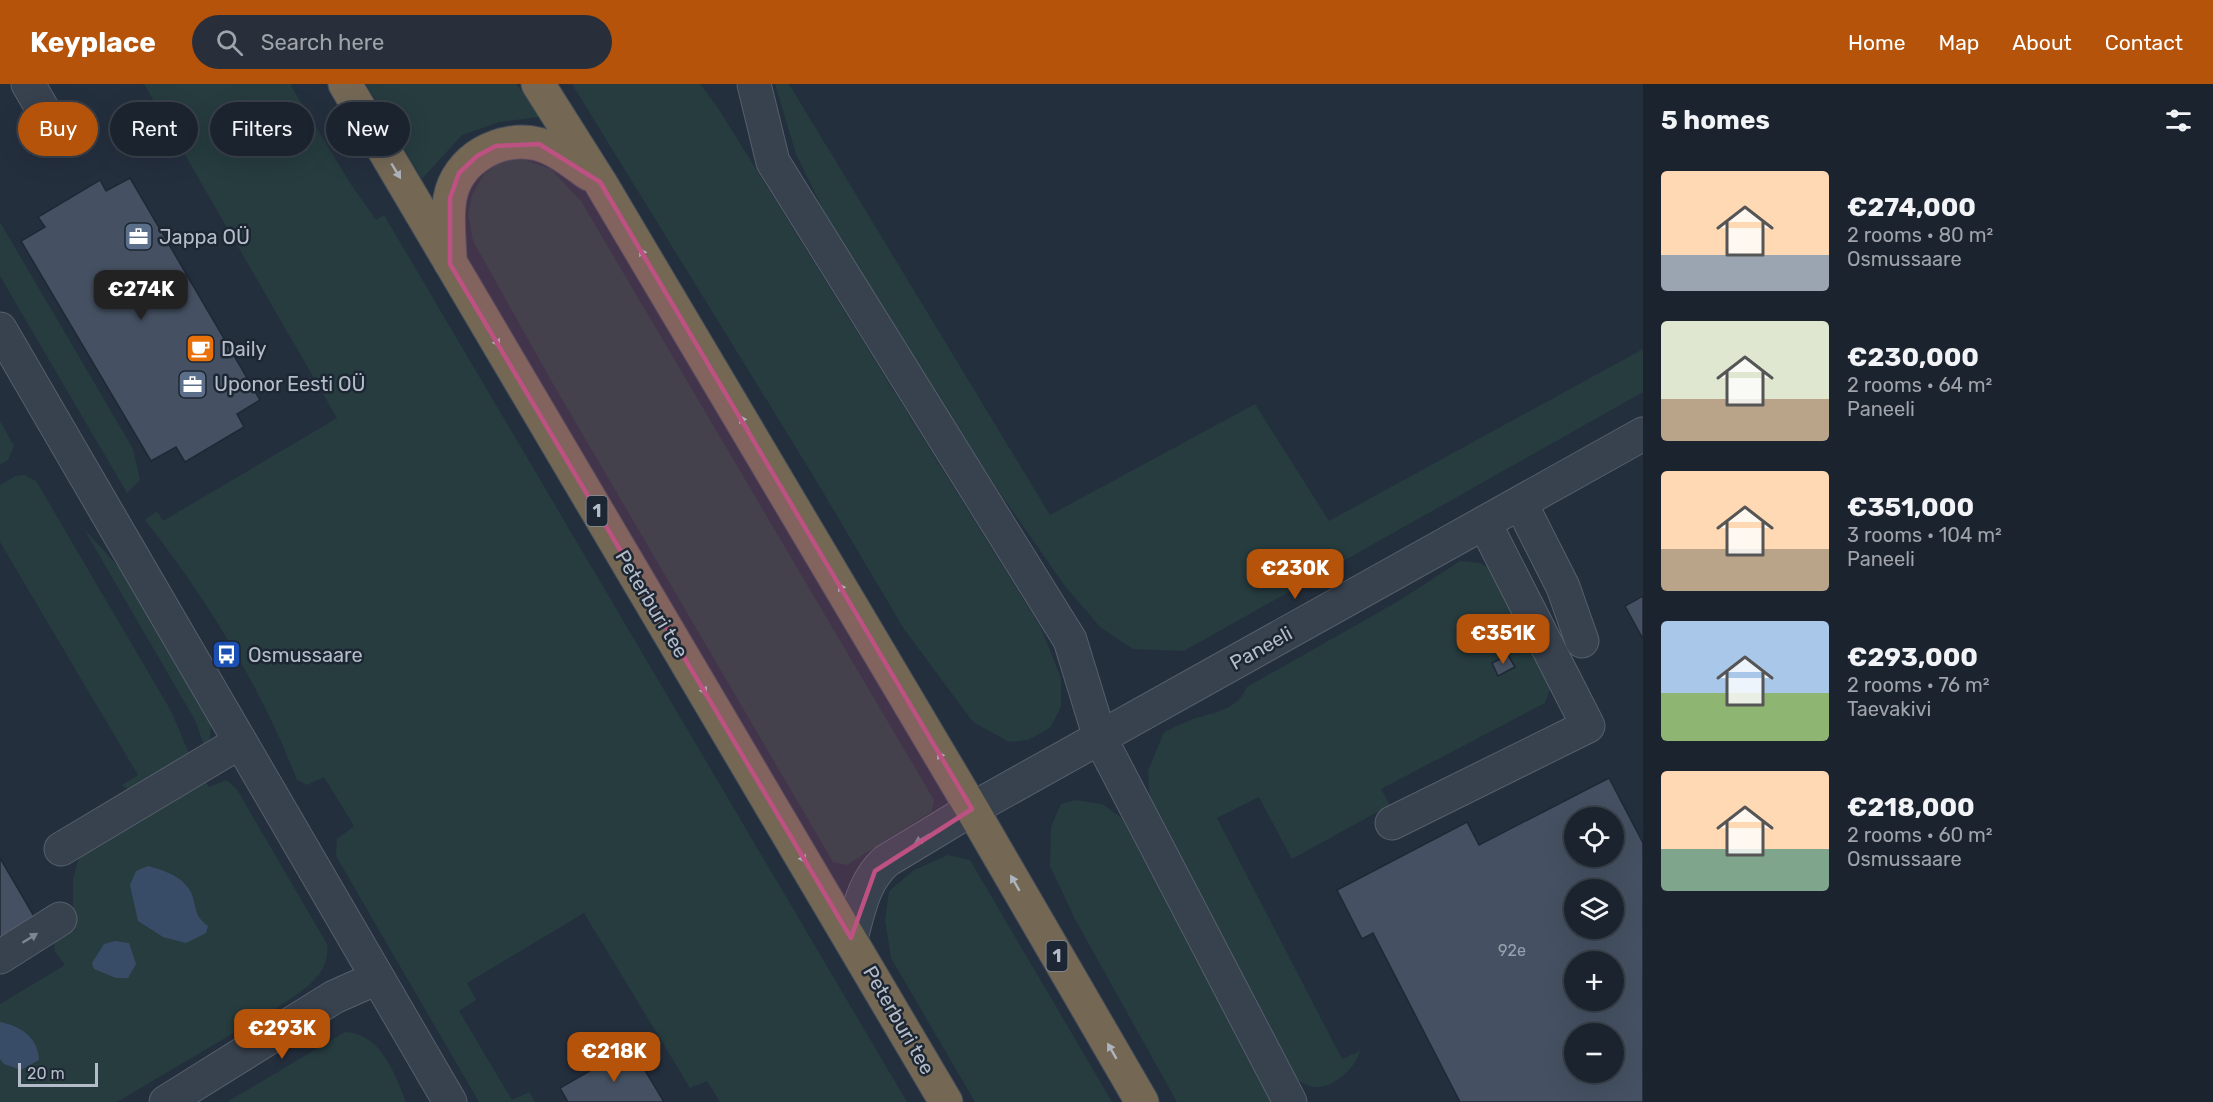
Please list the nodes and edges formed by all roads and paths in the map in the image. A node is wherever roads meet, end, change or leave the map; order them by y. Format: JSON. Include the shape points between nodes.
{"nodes":[{"id":1,"x":28,"y":84,"type":"edge"},
{"id":2,"x":345,"y":84,"type":"edge"},
{"id":3,"x":538,"y":84,"type":"edge"},
{"id":4,"x":754,"y":84,"type":"edge"},
{"id":5,"x":38,"y":102,"type":"edge"},
{"id":6,"x":600,"y":182,"type":"junction"},
{"id":7,"x":450,"y":264,"type":"junction"},
{"id":8,"x":0,"y":329,"type":"edge"},
{"id":9,"x":1643,"y":434,"type":"edge"},
{"id":10,"x":1521,"y":504,"type":"junction"},
{"id":11,"x":1485,"y":524,"type":"junction"},
{"id":12,"x":1582,"y":641,"type":"dead end"},
{"id":13,"x":1100,"y":738,"type":"junction"},
{"id":14,"x":240,"y":742,"type":"junction"},
{"id":15,"x":972,"y":809,"type":"junction"},
{"id":16,"x":1392,"y":823,"type":"dead end"},
{"id":17,"x":61,"y":849,"type":"dead end"},
{"id":18,"x":60,"y":919,"type":"dead end"},
{"id":19,"x":851,"y":938,"type":"junction"},
{"id":20,"x":0,"y":957,"type":"edge"},
{"id":21,"x":377,"y":978,"type":"junction"},
{"id":22,"x":166,"y":1102,"type":"edge"},
{"id":23,"x":450,"y":1102,"type":"edge"},
{"id":24,"x":946,"y":1102,"type":"edge"},
{"id":25,"x":1142,"y":1102,"type":"edge"},
{"id":26,"x":1290,"y":1102,"type":"edge"}],
"edges":[{"from":1,"to":5,"type":"street"},
{"from":2,"to":7,"type":"highway","name":"Peterburi tee","number":"1","one_way":true},
{"from":3,"to":6,"type":"highway","number":"1"},
{"from":4,"to":13,"type":"street","via":[[773,162],[1070,640]]},
{"from":6,"to":7,"type":"highway","via":[[560,153],[539,144],[496,146],[477,156],[459,173],[450,198]]},
{"from":15,"to":6,"type":"highway","number":"1","one_way":true},
{"from":7,"to":19,"type":"highway","name":"Peterburi tee","number":"1","one_way":true},
{"from":8,"to":14,"type":"street"},
{"from":9,"to":10,"type":"street","name":"Paneeli"},
{"from":10,"to":11,"type":"street","name":"Paneeli"},
{"from":10,"to":12,"type":"street","via":[[1563,587]]},
{"from":11,"to":13,"type":"street","name":"Paneeli"},
{"from":11,"to":16,"type":"street","via":[[1588,726]]},
{"from":13,"to":15,"type":"street","name":"Paneeli"},
{"from":13,"to":26,"type":"street"},
{"from":14,"to":17,"type":"street"},
{"from":14,"to":21,"type":"street"},
{"from":15,"to":19,"type":"street","one_way":true,"via":[[875,871],[866,886]]},
{"from":25,"to":15,"type":"highway","number":"1","one_way":true},
{"from":20,"to":18,"type":"street","one_way":true},
{"from":19,"to":24,"type":"highway","name":"Peterburi tee","number":"1"},
{"from":21,"to":22,"type":"street","via":[[334,997]]},
{"from":21,"to":23,"type":"street"}]}
